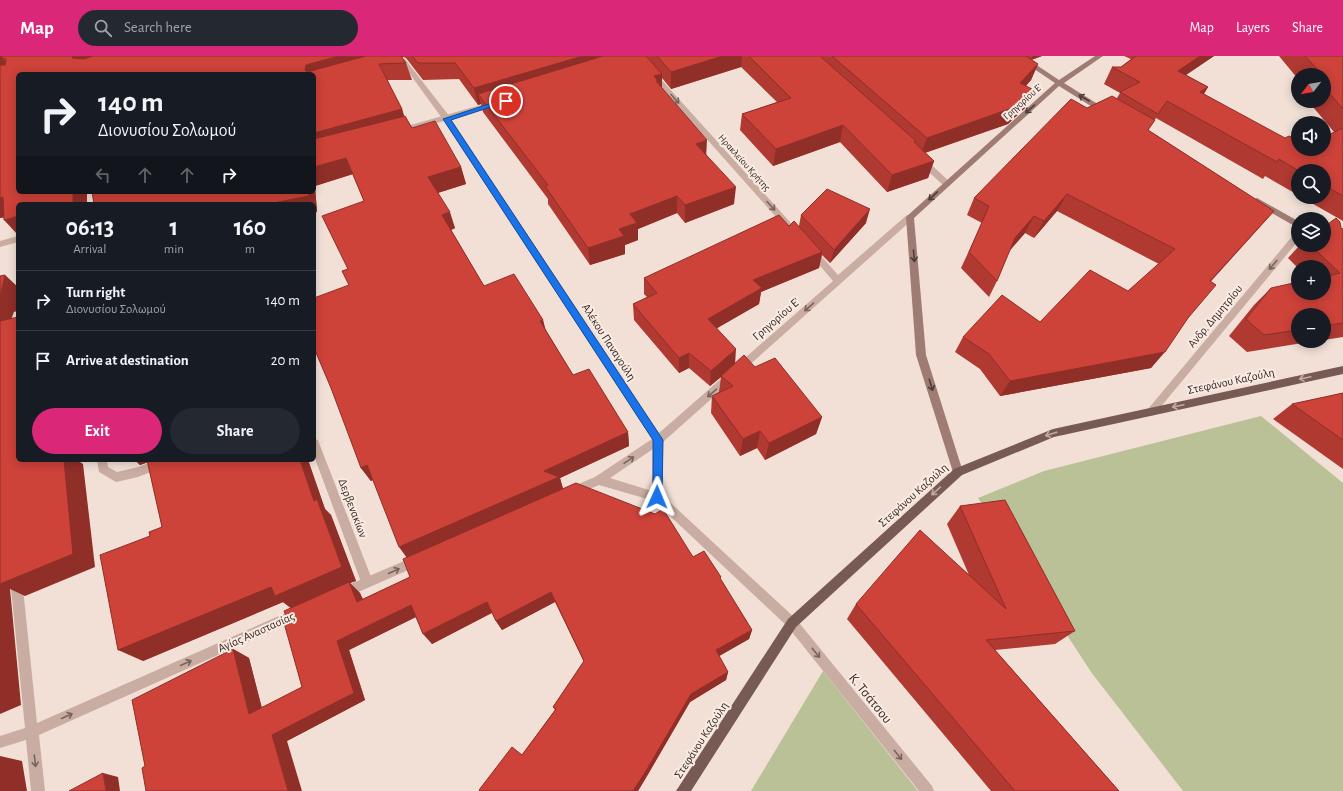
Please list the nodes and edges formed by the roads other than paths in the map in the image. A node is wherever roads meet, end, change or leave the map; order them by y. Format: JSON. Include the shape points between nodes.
{"nodes":[{"id":1,"x":1018,"y":56,"type":"edge"},
{"id":2,"x":1100,"y":56,"type":"edge"},
{"id":3,"x":636,"y":59,"type":"edge"},
{"id":4,"x":388,"y":64,"type":"edge"},
{"id":5,"x":1059,"y":83,"type":"junction"},
{"id":6,"x":499,"y":103,"type":"edge"},
{"id":7,"x":1110,"y":114,"type":"edge"},
{"id":8,"x":447,"y":119,"type":"junction"},
{"id":9,"x":395,"y":133,"type":"edge"},
{"id":10,"x":917,"y":157,"type":"edge"},
{"id":11,"x":947,"y":184,"type":"junction"},
{"id":12,"x":1251,"y":197,"type":"edge"},
{"id":13,"x":910,"y":217,"type":"junction"},
{"id":14,"x":1291,"y":221,"type":"edge"},
{"id":15,"x":791,"y":228,"type":"edge"},
{"id":16,"x":16,"y":240,"type":"edge"},
{"id":17,"x":1291,"y":243,"type":"edge"},
{"id":18,"x":0,"y":244,"type":"edge"},
{"id":19,"x":807,"y":246,"type":"edge"},
{"id":20,"x":838,"y":281,"type":"junction"},
{"id":21,"x":1343,"y":370,"type":"edge"},
{"id":22,"x":1152,"y":412,"type":"junction"},
{"id":23,"x":658,"y":440,"type":"junction"},
{"id":24,"x":316,"y":448,"type":"edge"},
{"id":25,"x":102,"y":462,"type":"edge"},
{"id":26,"x":165,"y":462,"type":"edge"},
{"id":27,"x":958,"y":472,"type":"junction"},
{"id":28,"x":599,"y":480,"type":"junction"},
{"id":29,"x":563,"y":496,"type":"edge"},
{"id":30,"x":657,"y":497,"type":"junction"},
{"id":31,"x":425,"y":557,"type":"edge"},
{"id":32,"x":15,"y":569,"type":"edge"},
{"id":33,"x":367,"y":582,"type":"junction"},
{"id":34,"x":331,"y":599,"type":"edge"},
{"id":35,"x":309,"y":608,"type":"edge"},
{"id":36,"x":792,"y":623,"type":"junction"},
{"id":37,"x":31,"y":732,"type":"junction"},
{"id":38,"x":0,"y":742,"type":"edge"},
{"id":39,"x":38,"y":791,"type":"edge"},
{"id":40,"x":683,"y":791,"type":"edge"},
{"id":41,"x":927,"y":791,"type":"edge"}],
"edges":[{"from":1,"to":5,"type":"main road"},
{"from":2,"to":5,"type":"main road","name":"Γρηγορίου Ε'"},
{"from":3,"to":15,"type":"street","name":"Ηρακλείου Κρήτης","one_way":true},
{"from":4,"to":8,"type":"street","name":"Αλέκου Παναγούλη","via":[[403,60]]},
{"from":7,"to":5,"type":"main road","one_way":true},
{"from":5,"to":11,"type":"main road","name":"Γρηγορίου Ε'","one_way":true},
{"from":6,"to":8,"type":"street"},
{"from":8,"to":9,"type":"street"},
{"from":8,"to":23,"type":"street","name":"Αλέκου Παναγούλη"},
{"from":10,"to":11,"type":"street"},
{"from":11,"to":13,"type":"main road","name":"Γρηγορίου Ε'","one_way":true},
{"from":12,"to":14,"type":"main road"},
{"from":13,"to":20,"type":"street","name":"Γρηγορίου Ε'"},
{"from":13,"to":27,"type":"main road","one_way":true,"via":[[922,355]]},
{"from":16,"to":18,"type":"street"},
{"from":17,"to":22,"type":"street","name":"Ανδρ. Δημητρίου","one_way":true},
{"from":19,"to":20,"type":"street"},
{"from":20,"to":23,"type":"street","name":"Γρηγορίου Ε'","one_way":true},
{"from":21,"to":22,"type":"main road","name":"Στεφάνου Καζούλη","one_way":true},
{"from":22,"to":27,"type":"main road","name":"Στεφάνου Καζούλη","one_way":true,"via":[[1052,433]]},
{"from":28,"to":23,"type":"street","one_way":true},
{"from":23,"to":30,"type":"street"},
{"from":24,"to":33,"type":"street","name":"Δερβενακίων"},
{"from":25,"to":26,"type":"street","via":[[103,469],[116,477]]},
{"from":27,"to":36,"type":"main road","name":"Στεφάνου Καζούλη","one_way":true},
{"from":28,"to":29,"type":"street"},
{"from":28,"to":30,"type":"street"},
{"from":30,"to":36,"type":"street"},
{"from":33,"to":31,"type":"street","one_way":true},
{"from":32,"to":37,"type":"street"},
{"from":33,"to":34,"type":"street"},
{"from":37,"to":35,"type":"street","name":"Αγίας Αναστασίας","one_way":true},
{"from":36,"to":40,"type":"main road","name":"Στεφάνου Καζούλη"},
{"from":36,"to":41,"type":"street","name":"Κ. Τσάτσου","one_way":true},
{"from":37,"to":38,"type":"street","name":"Αγίας Αναστασίας"},
{"from":37,"to":39,"type":"street","one_way":true}]}
